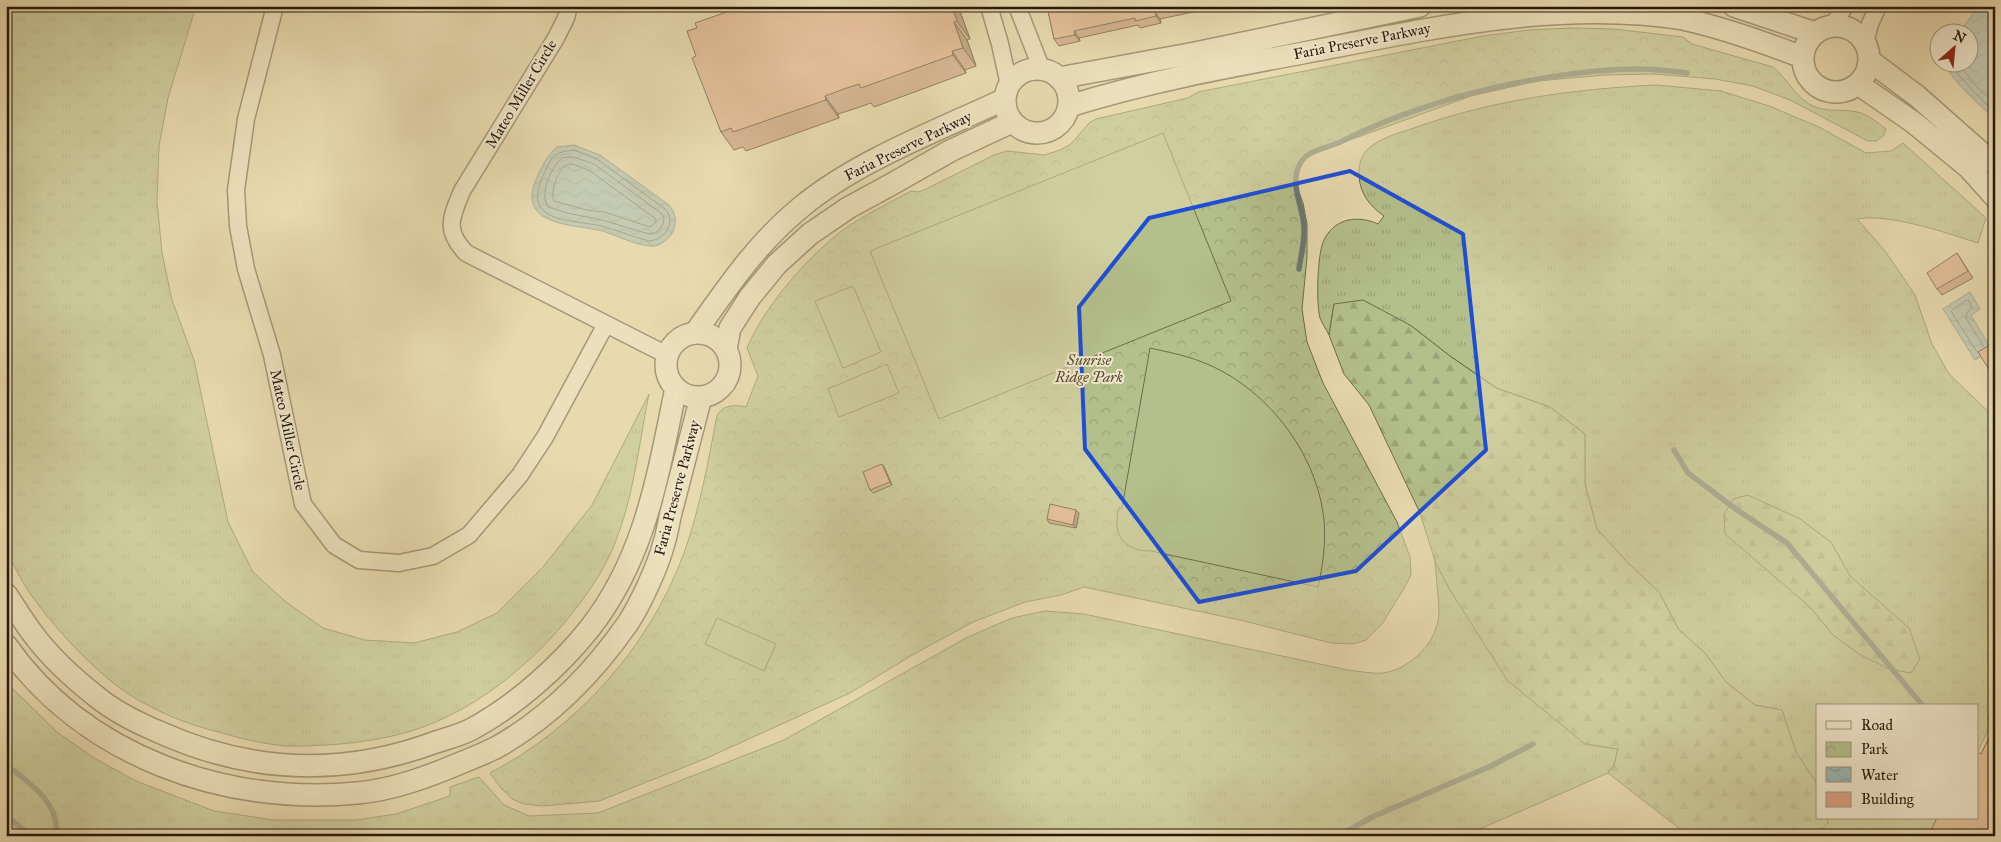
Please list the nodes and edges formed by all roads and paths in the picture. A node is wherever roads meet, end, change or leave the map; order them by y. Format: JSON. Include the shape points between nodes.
{"nodes":[{"id":1,"x":275,"y":6,"type":"edge"},
{"id":2,"x":568,"y":6,"type":"edge"},
{"id":3,"x":989,"y":6,"type":"edge"},
{"id":4,"x":1017,"y":6,"type":"edge"},
{"id":5,"x":1420,"y":6,"type":"edge"},
{"id":6,"x":1734,"y":6,"type":"edge"},
{"id":7,"x":1844,"y":6,"type":"edge"},
{"id":8,"x":1878,"y":6,"type":"edge"},
{"id":9,"x":1824,"y":29,"type":"junction"},
{"id":10,"x":1867,"y":51,"type":"junction"},
{"id":11,"x":1802,"y":57,"type":"junction"},
{"id":12,"x":1051,"y":74,"type":"junction"},
{"id":13,"x":1858,"y":84,"type":"junction"},
{"id":14,"x":1007,"y":92,"type":"junction"},
{"id":15,"x":1069,"y":106,"type":"junction"},
{"id":16,"x":1012,"y":122,"type":"junction"},
{"id":17,"x":1995,"y":165,"type":"edge"},
{"id":18,"x":1995,"y":197,"type":"edge"},
{"id":19,"x":606,"y":324,"type":"junction"},
{"id":20,"x":695,"y":333,"type":"junction"},
{"id":21,"x":726,"y":349,"type":"junction"},
{"id":22,"x":667,"y":354,"type":"junction"},
{"id":23,"x":676,"y":388,"type":"junction"},
{"id":24,"x":701,"y":397,"type":"junction"},
{"id":25,"x":6,"y":594,"type":"edge"},
{"id":26,"x":6,"y":645,"type":"edge"}],
"edges":[{"from":1,"to":19,"type":"street","name":"Mateo Miller Circle","via":[[246,119],[236,190],[238,226],[246,269],[272,355],[303,504],[334,545],[359,560],[399,563],[433,556],[469,535],[520,475]]},
{"from":2,"to":19,"type":"street","name":"Mateo Miller Circle","via":[[556,38],[462,191],[452,216],[451,230],[466,253]]},
{"from":3,"to":14,"type":"street"},
{"from":4,"to":12,"type":"street"},
{"from":5,"to":12,"type":"street","name":"Faria Preserve Parkway","via":[[1195,53]]},
{"from":6,"to":9,"type":"street"},
{"from":7,"to":9,"type":"street"},
{"from":8,"to":10,"type":"street","via":[[1870,24]]},
{"from":9,"to":10,"type":"street","via":[[1851,29],[1859,35]]},
{"from":9,"to":11,"type":"street","via":[[1808,40]]},
{"from":10,"to":13,"type":"street","via":[[1864,77]]},
{"from":10,"to":17,"type":"street"},
{"from":11,"to":13,"type":"street","via":[[1808,78],[1826,91],[1848,90]]},
{"from":11,"to":15,"type":"street","name":"Faria Preserve Parkway","via":[[1742,34],[1682,19],[1577,10],[1464,22],[1183,75]]},
{"from":12,"to":14,"type":"street","via":[[1023,72]]},
{"from":12,"to":15,"type":"street","via":[[1066,86]]},
{"from":13,"to":18,"type":"street","via":[[1920,127],[1968,167]]},
{"from":14,"to":16,"type":"street","via":[[1007,113]]},
{"from":14,"to":20,"type":"street","name":"Faria Preserve Parkway","via":[[869,163],[800,207],[739,269]]},
{"from":15,"to":16,"type":"street","via":[[1060,125],[1051,131],[1030,133]]},
{"from":16,"to":21,"type":"street","name":"Faria Preserve Parkway","via":[[950,151],[848,208],[810,234],[777,264],[750,297],[730,328]]},
{"from":19,"to":22,"type":"street","name":"Mateo Miller Circle"},
{"from":20,"to":21,"type":"street","via":[[713,336]]},
{"from":20,"to":22,"type":"street","via":[[678,340]]},
{"from":21,"to":24,"type":"street","via":[[730,367],[725,382],[715,393]]},
{"from":22,"to":23,"type":"street","via":[[667,372]]},
{"from":23,"to":24,"type":"street","via":[[692,397]]},
{"from":23,"to":25,"type":"street","name":"Faria Preserve Parkway","via":[[643,532],[619,584],[590,628],[518,700],[470,730],[427,746],[381,759],[333,765],[284,766],[234,758],[186,744],[141,724],[99,699],[33,635]]},
{"from":24,"to":26,"type":"street","name":"Faria Preserve Parkway","via":[[664,544],[630,621],[577,686],[540,717],[499,746],[452,767],[359,793],[307,796],[252,791],[199,779],[147,761],[96,731],[57,702],[24,670]]}]}
